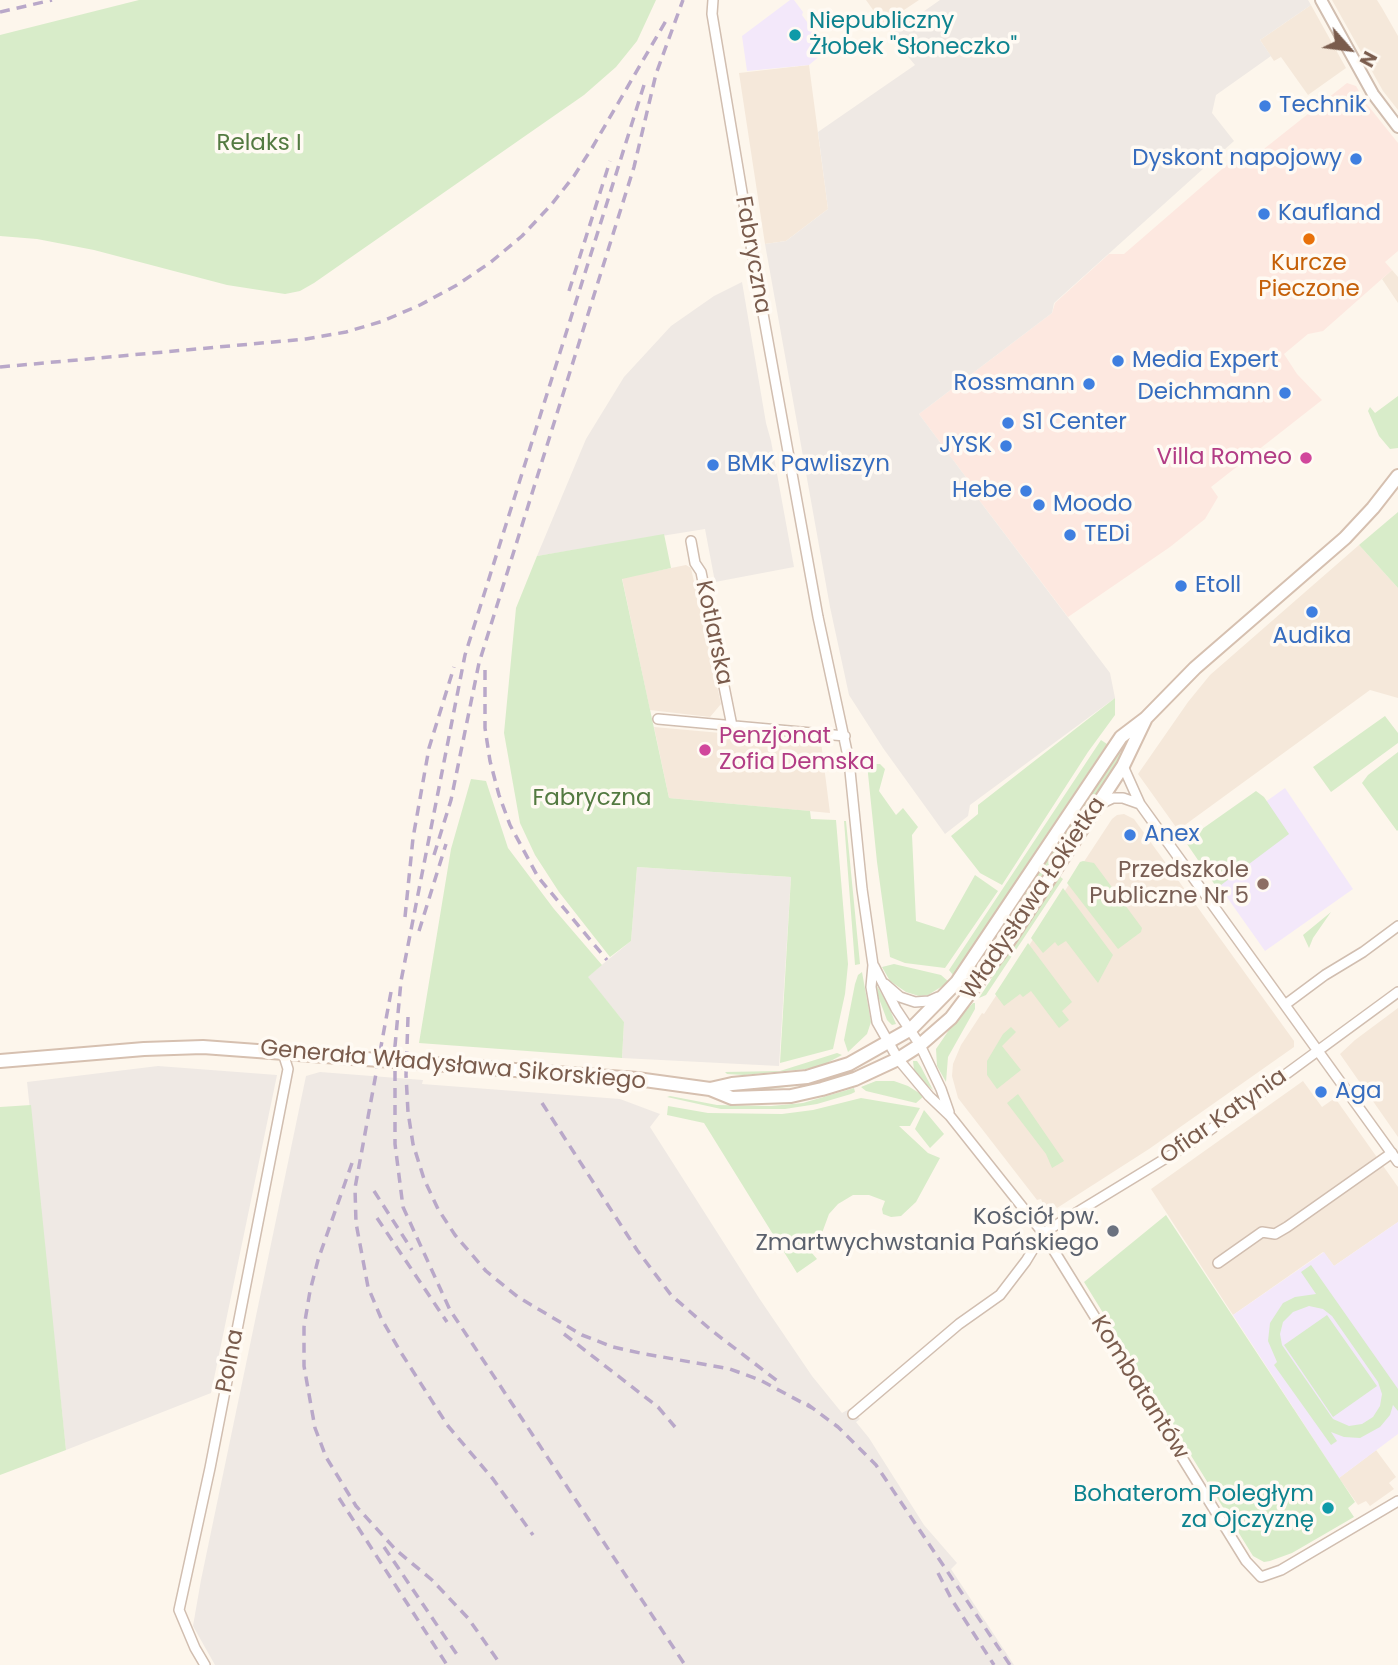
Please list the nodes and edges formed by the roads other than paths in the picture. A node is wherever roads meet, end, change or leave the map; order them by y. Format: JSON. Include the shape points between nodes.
{"nodes":[{"id":1,"x":713,"y":0,"type":"edge"},
{"id":2,"x":1321,"y":0,"type":"edge"},
{"id":3,"x":1398,"y":127,"type":"edge"},
{"id":4,"x":1398,"y":475,"type":"edge"},
{"id":5,"x":691,"y":541,"type":"dead end"},
{"id":6,"x":1146,"y":718,"type":"junction"},
{"id":7,"x":658,"y":719,"type":"dead end"},
{"id":8,"x":732,"y":726,"type":"junction"},
{"id":9,"x":845,"y":736,"type":"junction"},
{"id":10,"x":1123,"y":766,"type":"junction"},
{"id":11,"x":1140,"y":804,"type":"junction"},
{"id":12,"x":1097,"y":806,"type":"junction"},
{"id":13,"x":1398,"y":926,"type":"edge"},
{"id":14,"x":873,"y":965,"type":"junction"},
{"id":15,"x":881,"y":980,"type":"junction"},
{"id":16,"x":949,"y":992,"type":"junction"},
{"id":17,"x":1398,"y":992,"type":"edge"},
{"id":18,"x":1286,"y":1004,"type":"junction"},
{"id":19,"x":911,"y":1029,"type":"junction"},
{"id":20,"x":887,"y":1044,"type":"junction"},
{"id":21,"x":920,"y":1045,"type":"junction"},
{"id":22,"x":1319,"y":1051,"type":"junction"},
{"id":23,"x":283,"y":1053,"type":"junction"},
{"id":24,"x":898,"y":1059,"type":"junction"},
{"id":25,"x":0,"y":1061,"type":"edge"},
{"id":26,"x":710,"y":1089,"type":"junction"},
{"id":27,"x":950,"y":1116,"type":"junction"},
{"id":28,"x":1392,"y":1153,"type":"junction"},
{"id":29,"x":1398,"y":1162,"type":"edge"},
{"id":30,"x":1043,"y":1233,"type":"junction"},
{"id":31,"x":1217,"y":1263,"type":"dead end"},
{"id":32,"x":853,"y":1414,"type":"dead end"},
{"id":33,"x":1398,"y":1501,"type":"edge"},
{"id":34,"x":205,"y":1665,"type":"edge"}],
"edges":[{"from":1,"to":9,"type":"street","name":"Fabryczna","via":[[758,287],[818,617]]},
{"from":2,"to":3,"type":"street","via":[[1373,94]]},
{"from":4,"to":6,"type":"main road","name":"Władysława Łokietka","via":[[1345,538],[1195,668]]},
{"from":5,"to":8,"type":"street","name":"Kotlarska"},
{"from":6,"to":10,"type":"main road","name":"Władysława Łokietka"},
{"from":6,"to":16,"type":"main road","name":"Władysława Łokietka","via":[[1116,744]]},
{"from":7,"to":8,"type":"street"},
{"from":8,"to":9,"type":"street"},
{"from":9,"to":14,"type":"street","name":"Fabryczna"},
{"from":10,"to":11,"type":"street"},
{"from":10,"to":12,"type":"main road","name":"Władysława Łokietka"},
{"from":11,"to":12,"type":"street","via":[[1113,798]]},
{"from":11,"to":18,"type":"street"},
{"from":12,"to":21,"type":"main road","name":"Władysława Łokietka","via":[[971,994]]},
{"from":13,"to":18,"type":"street"},
{"from":14,"to":15,"type":"street","name":"Fabryczna"},
{"from":14,"to":20,"type":"street","name":"Fabryczna","via":[[871,988]]},
{"from":15,"to":16,"type":"street","name":"Fabryczna","via":[[900,997],[915,1002]]},
{"from":15,"to":19,"type":"street","name":"Fabryczna"},
{"from":16,"to":19,"type":"main road","name":"Władysława Łokietka"},
{"from":17,"to":22,"type":"street","name":"Ofiar Katynia"},
{"from":18,"to":22,"type":"street"},
{"from":19,"to":20,"type":"main road"},
{"from":19,"to":21,"type":"street","name":"Fabryczna"},
{"from":20,"to":24,"type":"street","name":"Fabryczna"},
{"from":20,"to":26,"type":"main road","via":[[849,1064],[807,1077]]},
{"from":21,"to":24,"type":"main road","name":"Władysława Łokietka"},
{"from":21,"to":27,"type":"street","name":"Fabryczna"},
{"from":22,"to":28,"type":"street"},
{"from":22,"to":30,"type":"street","name":"Ofiar Katynia","via":[[1199,1138]]},
{"from":23,"to":25,"type":"main road","name":"Generała Władysława Sikorskiego","via":[[174,1047]]},
{"from":23,"to":26,"type":"main road","name":"Generała Władysława Sikorskiego","via":[[637,1079]]},
{"from":23,"to":34,"type":"street","name":"Polna","via":[[288,1069],[179,1610]]},
{"from":24,"to":26,"type":"main road","name":"Generała Władysława Sikorskiego","via":[[855,1079],[791,1096],[732,1098]]},
{"from":24,"to":27,"type":"street","name":"Fabryczna"},
{"from":27,"to":30,"type":"street","name":"Kombatantów"},
{"from":28,"to":29,"type":"street"},
{"from":28,"to":31,"type":"street","via":[[1287,1227],[1275,1234],[1262,1232]]},
{"from":30,"to":32,"type":"street","via":[[1000,1295]]},
{"from":30,"to":33,"type":"street","name":"Kombatantów","via":[[1246,1561],[1261,1577],[1281,1570]]}]}
